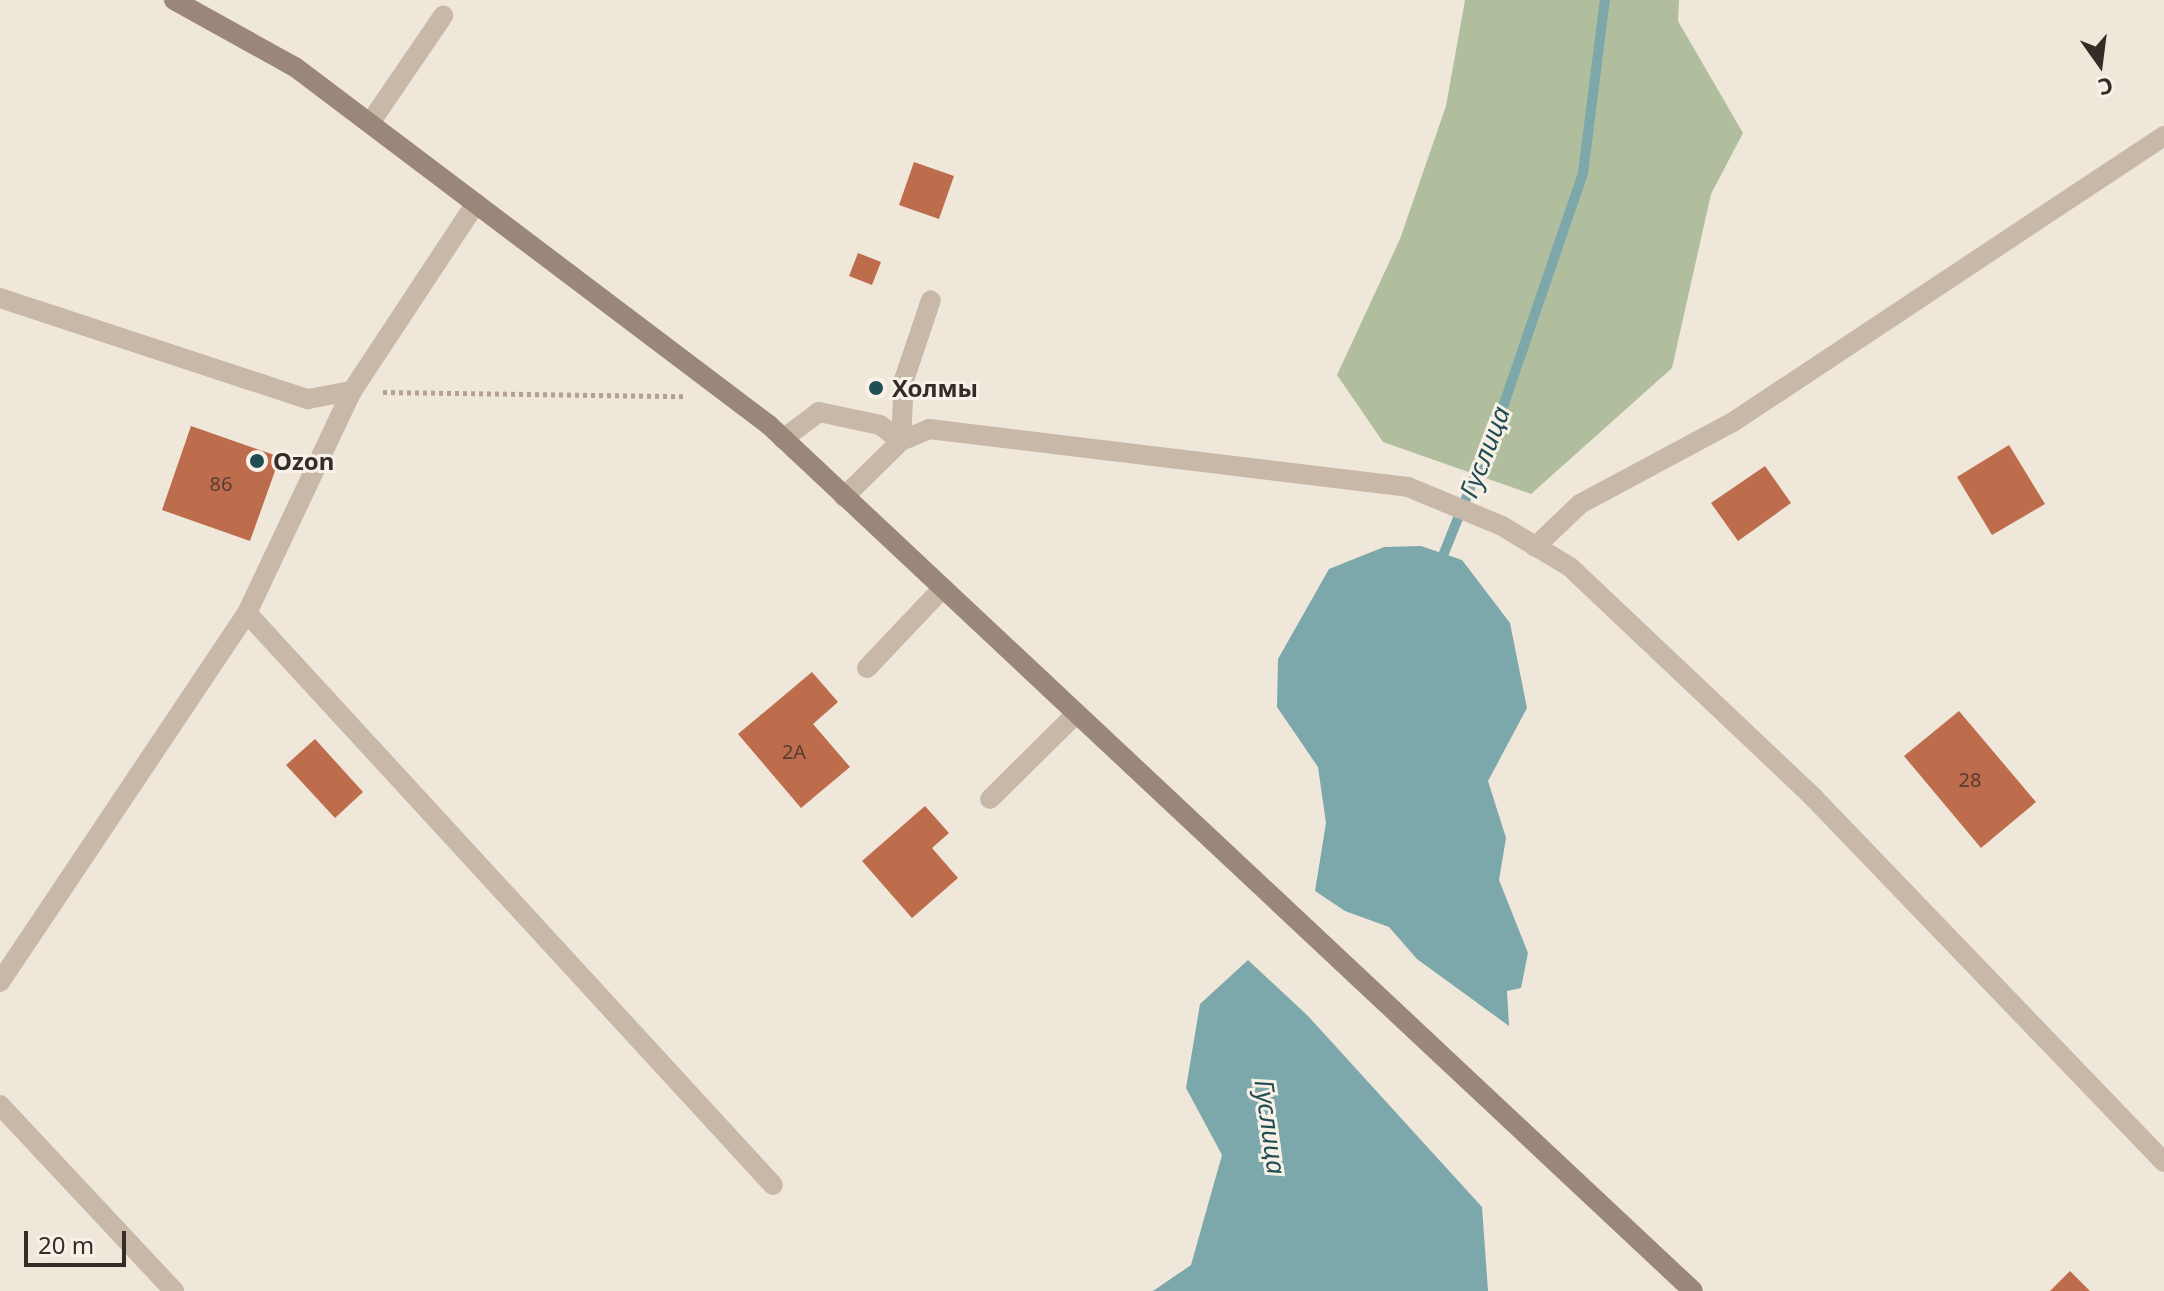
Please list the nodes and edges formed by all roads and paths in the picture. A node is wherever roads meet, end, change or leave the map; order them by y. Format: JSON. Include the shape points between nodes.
{"nodes":[{"id":1,"x":174,"y":0,"type":"edge"},
{"id":2,"x":443,"y":16,"type":"dead end"},
{"id":3,"x":370,"y":123,"type":"junction"},
{"id":4,"x":2164,"y":136,"type":"edge"},
{"id":5,"x":476,"y":203,"type":"junction"},
{"id":6,"x":0,"y":298,"type":"edge"},
{"id":7,"x":931,"y":300,"type":"dead end"},
{"id":8,"x":352,"y":391,"type":"junction"},
{"id":9,"x":702,"y":396,"type":"dead end"},
{"id":10,"x":783,"y":439,"type":"junction"},
{"id":11,"x":901,"y":441,"type":"junction"},
{"id":12,"x":844,"y":497,"type":"junction"},
{"id":13,"x":1535,"y":547,"type":"junction"},
{"id":14,"x":942,"y":589,"type":"junction"},
{"id":15,"x":247,"y":613,"type":"junction"},
{"id":16,"x":867,"y":668,"type":"dead end"},
{"id":17,"x":1076,"y":714,"type":"junction"},
{"id":18,"x":990,"y":799,"type":"dead end"},
{"id":19,"x":0,"y":982,"type":"edge"},
{"id":20,"x":0,"y":1105,"type":"edge"},
{"id":21,"x":2164,"y":1162,"type":"edge"},
{"id":22,"x":773,"y":1185,"type":"dead end"},
{"id":23,"x":174,"y":1291,"type":"edge"},
{"id":24,"x":1693,"y":1291,"type":"edge"}],
"edges":[{"from":1,"to":3,"type":"main road","via":[[295,67]]},
{"from":2,"to":3,"type":"street"},
{"from":3,"to":5,"type":"main road"},
{"from":4,"to":13,"type":"street","via":[[1733,422],[1580,504]]},
{"from":5,"to":8,"type":"street"},
{"from":5,"to":10,"type":"main road"},
{"from":6,"to":8,"type":"street","via":[[308,399]]},
{"from":7,"to":11,"type":"street","via":[[904,380]]},
{"from":8,"to":9,"type":"path"},
{"from":8,"to":15,"type":"street"},
{"from":10,"to":11,"type":"street","via":[[819,412],[880,425]]},
{"from":10,"to":12,"type":"main road"},
{"from":11,"to":12,"type":"street"},
{"from":11,"to":13,"type":"street","via":[[929,429],[960,430],[1408,487],[1502,526]]},
{"from":12,"to":14,"type":"main road"},
{"from":13,"to":21,"type":"street","via":[[1570,567],[1814,798]]},
{"from":14,"to":16,"type":"street"},
{"from":14,"to":17,"type":"main road"},
{"from":15,"to":19,"type":"street"},
{"from":15,"to":22,"type":"street"},
{"from":17,"to":18,"type":"street"},
{"from":17,"to":24,"type":"main road"},
{"from":20,"to":23,"type":"street"}]}
